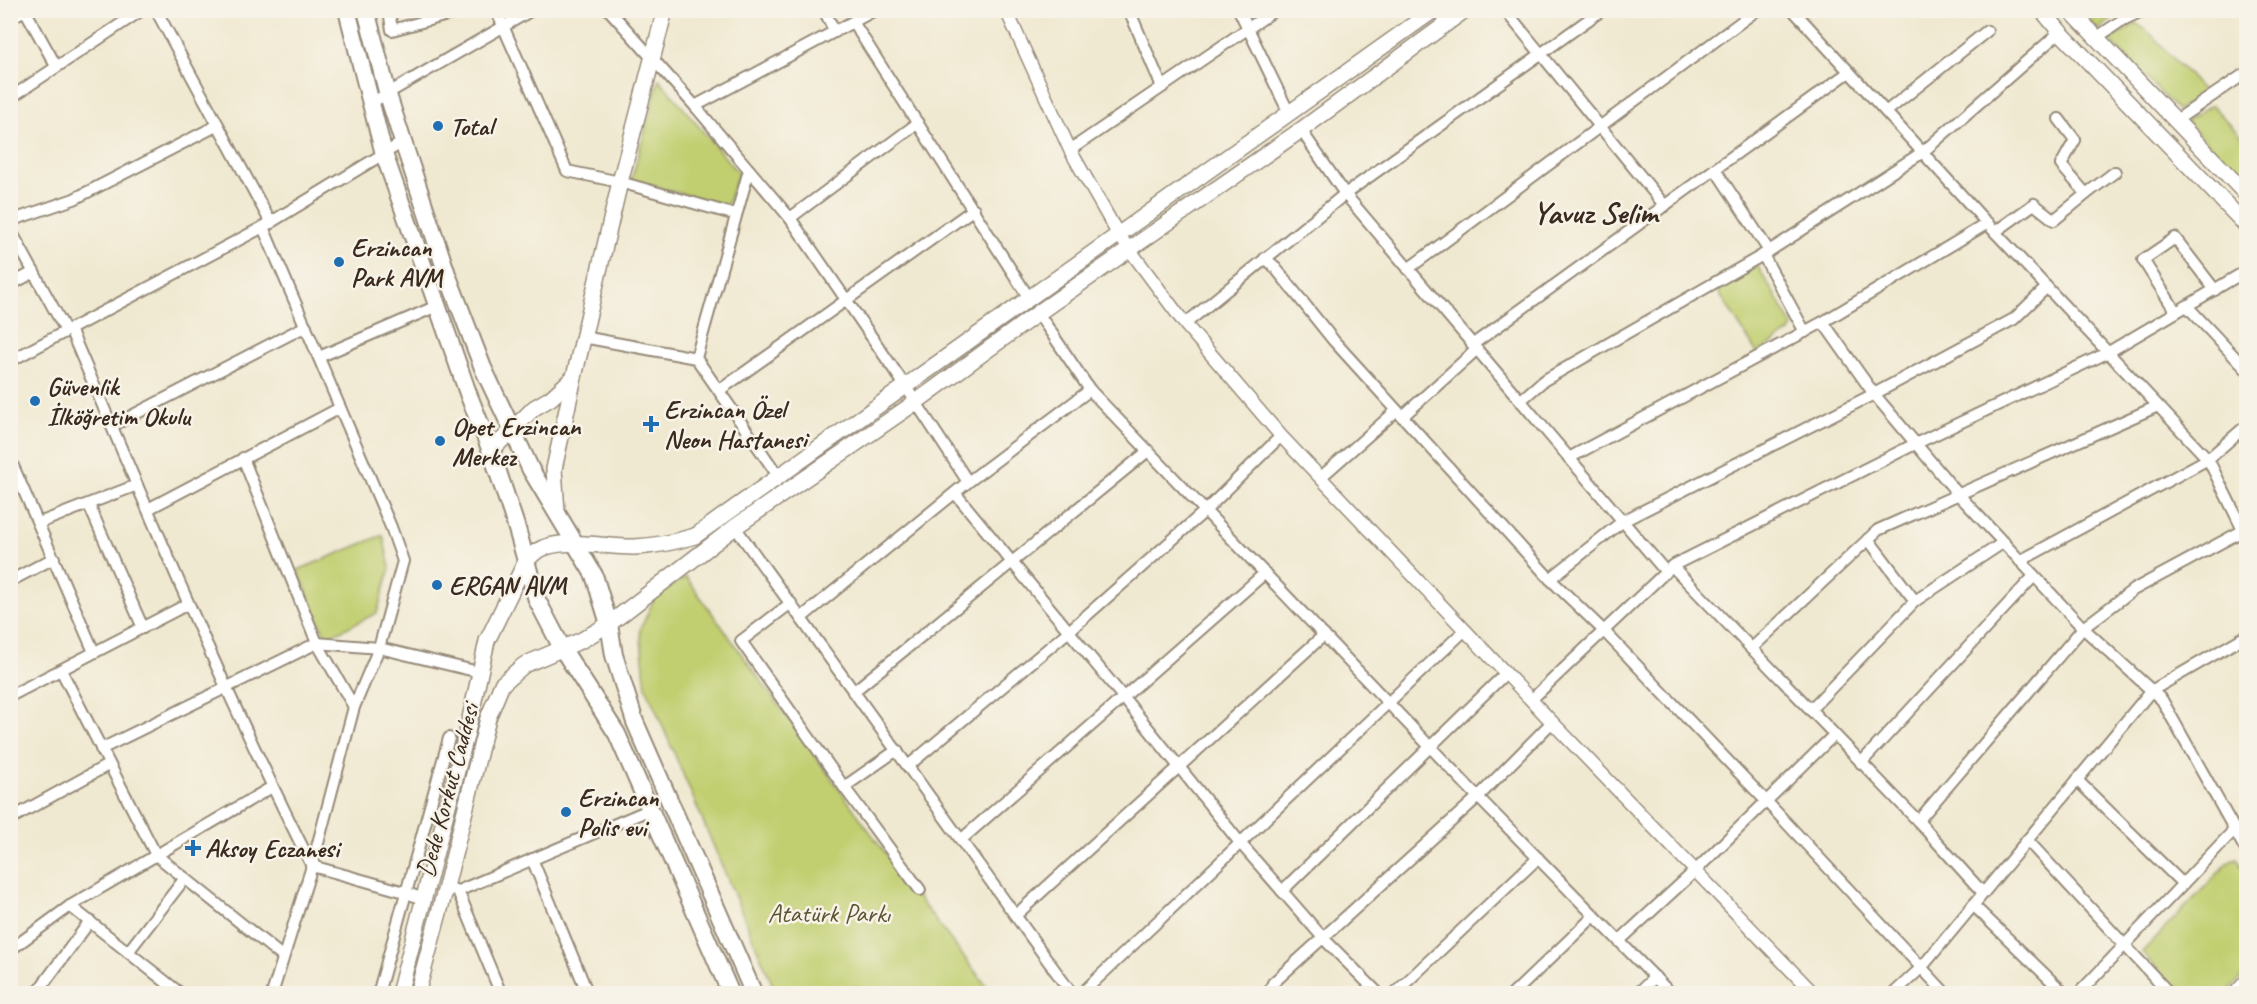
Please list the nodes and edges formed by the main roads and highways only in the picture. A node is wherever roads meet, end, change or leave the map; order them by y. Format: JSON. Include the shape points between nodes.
{"nodes":[{"id":1,"x":347,"y":10,"type":"edge"},
{"id":2,"x":366,"y":10,"type":"edge"},
{"id":3,"x":665,"y":10,"type":"edge"},
{"id":4,"x":1434,"y":10,"type":"edge"},
{"id":5,"x":1465,"y":10,"type":"edge"},
{"id":6,"x":2042,"y":10,"type":"edge"},
{"id":7,"x":2070,"y":10,"type":"edge"},
{"id":8,"x":2247,"y":194,"type":"edge"},
{"id":9,"x":2247,"y":225,"type":"edge"},
{"id":10,"x":574,"y":377,"type":"junction"},
{"id":11,"x":511,"y":429,"type":"junction"},
{"id":12,"x":491,"y":451,"type":"junction"},
{"id":13,"x":557,"y":512,"type":"junction"},
{"id":14,"x":576,"y":544,"type":"junction"},
{"id":15,"x":526,"y":561,"type":"junction"},
{"id":16,"x":609,"y":624,"type":"junction"},
{"id":17,"x":562,"y":648,"type":"junction"},
{"id":18,"x":399,"y":993,"type":"edge"},
{"id":19,"x":417,"y":993,"type":"edge"},
{"id":20,"x":732,"y":993,"type":"edge"},
{"id":21,"x":754,"y":993,"type":"edge"}],
"edges":[{"from":1,"to":12,"type":"main road","via":[[384,154]]},
{"from":2,"to":11,"type":"main road","via":[[388,95],[447,274]]},
{"from":3,"to":10,"type":"main road"},
{"from":4,"to":14,"type":"main road","via":[[695,536],[633,547]]},
{"from":5,"to":16,"type":"main road","name":"Dede Korkut Caddesi","via":[[1301,130],[735,527]]},
{"from":6,"to":9,"type":"main road"},
{"from":7,"to":8,"type":"main road"},
{"from":10,"to":11,"type":"main road"},
{"from":10,"to":13,"type":"main road","via":[[554,469]]},
{"from":11,"to":12,"type":"main road"},
{"from":11,"to":13,"type":"main road"},
{"from":12,"to":15,"type":"main road"},
{"from":13,"to":14,"type":"main road"},
{"from":14,"to":15,"type":"main road","via":[[554,545],[537,551]]},
{"from":14,"to":16,"type":"main road","via":[[594,575]]},
{"from":15,"to":17,"type":"main road","via":[[537,600]]},
{"from":15,"to":18,"type":"main road","name":"Dede Korkut Caddesi","via":[[487,641]]},
{"from":16,"to":17,"type":"main road","name":"Dede Korkut Caddesi"},
{"from":16,"to":21,"type":"main road","via":[[614,656],[635,722]]},
{"from":17,"to":19,"type":"main road","name":"Dede Korkut Caddesi","via":[[524,665],[502,684],[488,718],[452,889]]},
{"from":17,"to":20,"type":"main road","via":[[617,734]]}]}
